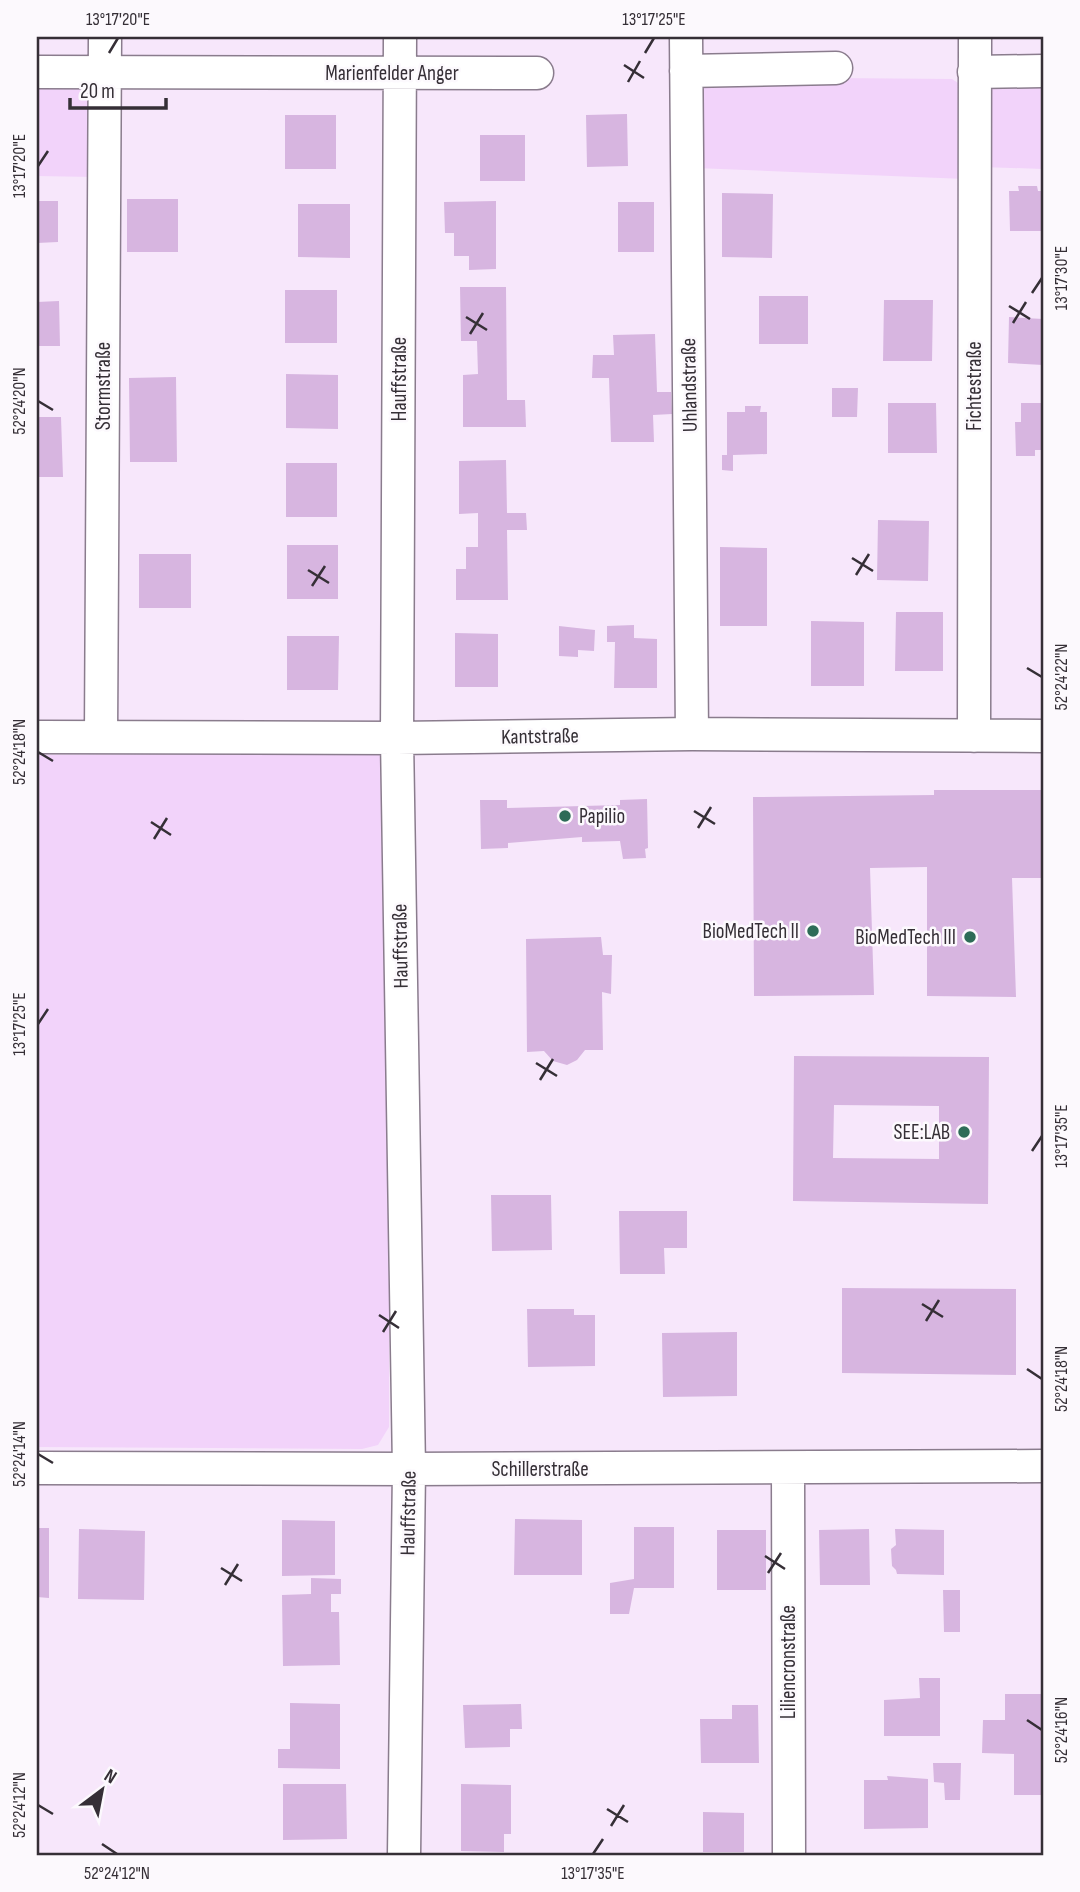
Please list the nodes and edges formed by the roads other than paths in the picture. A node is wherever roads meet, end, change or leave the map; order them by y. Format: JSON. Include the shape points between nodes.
{"nodes":[{"id":1,"x":105,"y":37,"type":"edge"},
{"id":2,"x":400,"y":37,"type":"edge"},
{"id":3,"x":686,"y":37,"type":"edge"},
{"id":4,"x":975,"y":37,"type":"edge"},
{"id":5,"x":836,"y":68,"type":"dead end"},
{"id":6,"x":105,"y":71,"type":"junction"},
{"id":7,"x":686,"y":71,"type":"junction"},
{"id":8,"x":1043,"y":71,"type":"edge"},
{"id":9,"x":37,"y":72,"type":"edge"},
{"id":10,"x":974,"y":72,"type":"junction"},
{"id":11,"x":400,"y":73,"type":"junction"},
{"id":12,"x":537,"y":73,"type":"dead end"},
{"id":13,"x":692,"y":734,"type":"junction"},
{"id":14,"x":101,"y":736,"type":"junction"},
{"id":15,"x":974,"y":736,"type":"junction"},
{"id":16,"x":1043,"y":736,"type":"edge"},
{"id":17,"x":37,"y":737,"type":"edge"},
{"id":18,"x":397,"y":738,"type":"junction"},
{"id":19,"x":1043,"y":1466,"type":"edge"},
{"id":20,"x":37,"y":1468,"type":"edge"},
{"id":21,"x":788,"y":1468,"type":"junction"},
{"id":22,"x":409,"y":1469,"type":"junction"},
{"id":23,"x":404,"y":1855,"type":"edge"},
{"id":24,"x":789,"y":1855,"type":"edge"}],
"edges":[{"from":1,"to":6,"type":"street","name":"Stormstraße"},
{"from":2,"to":11,"type":"street","name":"Hauffstraße"},
{"from":3,"to":7,"type":"street","name":"Uhlandstraße"},
{"from":4,"to":10,"type":"street","name":"Fichtestraße"},
{"from":5,"to":7,"type":"street"},
{"from":6,"to":9,"type":"street","name":"Marienfelder Anger"},
{"from":6,"to":11,"type":"street","name":"Marienfelder Anger"},
{"from":6,"to":14,"type":"street","name":"Stormstraße"},
{"from":7,"to":13,"type":"street","name":"Uhlandstraße"},
{"from":8,"to":10,"type":"street"},
{"from":10,"to":15,"type":"street","name":"Fichtestraße"},
{"from":11,"to":12,"type":"street","name":"Marienfelder Anger"},
{"from":11,"to":18,"type":"street","name":"Hauffstraße"},
{"from":13,"to":15,"type":"street","name":"Kantstraße"},
{"from":13,"to":18,"type":"street","name":"Kantstraße"},
{"from":14,"to":17,"type":"street","name":"Kantstraße"},
{"from":14,"to":18,"type":"street","name":"Kantstraße"},
{"from":15,"to":16,"type":"street","name":"Kantstraße"},
{"from":18,"to":22,"type":"street","name":"Hauffstraße"},
{"from":19,"to":21,"type":"street","name":"Schillerstraße"},
{"from":20,"to":22,"type":"street","name":"Schillerstraße"},
{"from":21,"to":22,"type":"street","name":"Schillerstraße"},
{"from":21,"to":24,"type":"street","name":"Liliencronstraße"},
{"from":22,"to":23,"type":"street","name":"Hauffstraße"}]}
